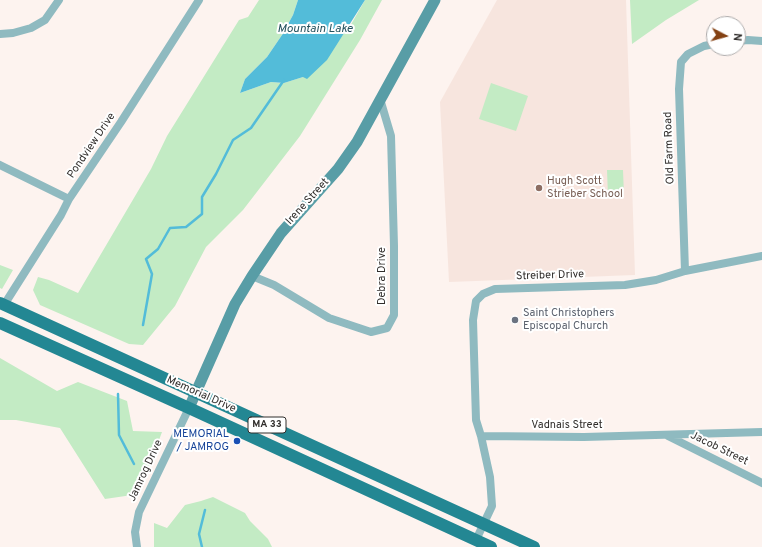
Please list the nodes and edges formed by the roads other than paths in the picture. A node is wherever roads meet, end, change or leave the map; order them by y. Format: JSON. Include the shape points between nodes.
{"nodes":[{"id":1,"x":59,"y":0,"type":"edge"},
{"id":2,"x":199,"y":0,"type":"edge"},
{"id":3,"x":435,"y":0,"type":"edge"},
{"id":4,"x":0,"y":34,"type":"edge"},
{"id":5,"x":746,"y":40,"type":"edge"},
{"id":6,"x":762,"y":41,"type":"edge"},
{"id":7,"x":706,"y":46,"type":"edge"},
{"id":8,"x":380,"y":100,"type":"junction"},
{"id":9,"x":0,"y":165,"type":"edge"},
{"id":10,"x":69,"y":199,"type":"junction"},
{"id":11,"x":762,"y":256,"type":"edge"},
{"id":12,"x":685,"y":271,"type":"junction"},
{"id":13,"x":252,"y":276,"type":"junction"},
{"id":14,"x":2,"y":304,"type":"edge"},
{"id":15,"x":0,"y":324,"type":"edge"},
{"id":16,"x":196,"y":393,"type":"junction"},
{"id":17,"x":189,"y":408,"type":"junction"},
{"id":18,"x":762,"y":432,"type":"edge"},
{"id":19,"x":481,"y":436,"type":"junction"},
{"id":20,"x":667,"y":436,"type":"junction"},
{"id":21,"x":762,"y":483,"type":"edge"},
{"id":22,"x":484,"y":523,"type":"junction"},
{"id":23,"x":476,"y":540,"type":"junction"},
{"id":24,"x":137,"y":547,"type":"edge"},
{"id":25,"x":491,"y":547,"type":"edge"},
{"id":26,"x":534,"y":547,"type":"edge"}],
"edges":[{"from":1,"to":4,"type":"street","via":[[45,20],[31,28]]},
{"from":2,"to":10,"type":"street","name":"Pondview Drive"},
{"from":3,"to":8,"type":"street","name":"Irene Street"},
{"from":5,"to":6,"type":"street"},
{"from":7,"to":12,"type":"street","name":"Old Farm Road","via":[[688,54],[681,62],[679,89]]},
{"from":8,"to":13,"type":"street","name":"Irene Street","via":[[357,142],[338,169],[281,232]]},
{"from":8,"to":13,"type":"street","name":"Debra Drive","via":[[391,136],[394,315],[387,328],[371,332],[329,318],[274,284]]},
{"from":9,"to":10,"type":"street"},
{"from":10,"to":14,"type":"street","name":"Pondview Drive"},
{"from":11,"to":12,"type":"street","name":"Streiber Drive"},
{"from":12,"to":19,"type":"street","name":"Streiber Drive","via":[[656,280],[625,285],[495,289],[483,294],[476,301],[473,320],[476,420]]},
{"from":13,"to":16,"type":"street","name":"Irene Street","via":[[235,304]]},
{"from":14,"to":16,"type":"main road","name":"Memorial Drive","number":"MA 33"},
{"from":15,"to":17,"type":"main road","name":"Memorial Drive","number":"MA 33"},
{"from":16,"to":17,"type":"street","name":"Irene Street"},
{"from":16,"to":22,"type":"main road","name":"Memorial Drive","number":"MA 33"},
{"from":17,"to":23,"type":"main road","name":"Memorial Drive","number":"MA 33"},
{"from":17,"to":24,"type":"street","name":"Jamrog Drive","via":[[140,512],[135,532]]},
{"from":18,"to":20,"type":"street","name":"Vadnais Street"},
{"from":19,"to":20,"type":"street","name":"Vadnais Street"},
{"from":19,"to":22,"type":"street","via":[[490,477],[492,506]]},
{"from":20,"to":21,"type":"street","name":"Jacob Street"},
{"from":22,"to":23,"type":"street"},
{"from":22,"to":26,"type":"main road","name":"Memorial Drive","number":"MA 33"},
{"from":23,"to":25,"type":"main road","name":"Memorial Drive","number":"MA 33"}]}
